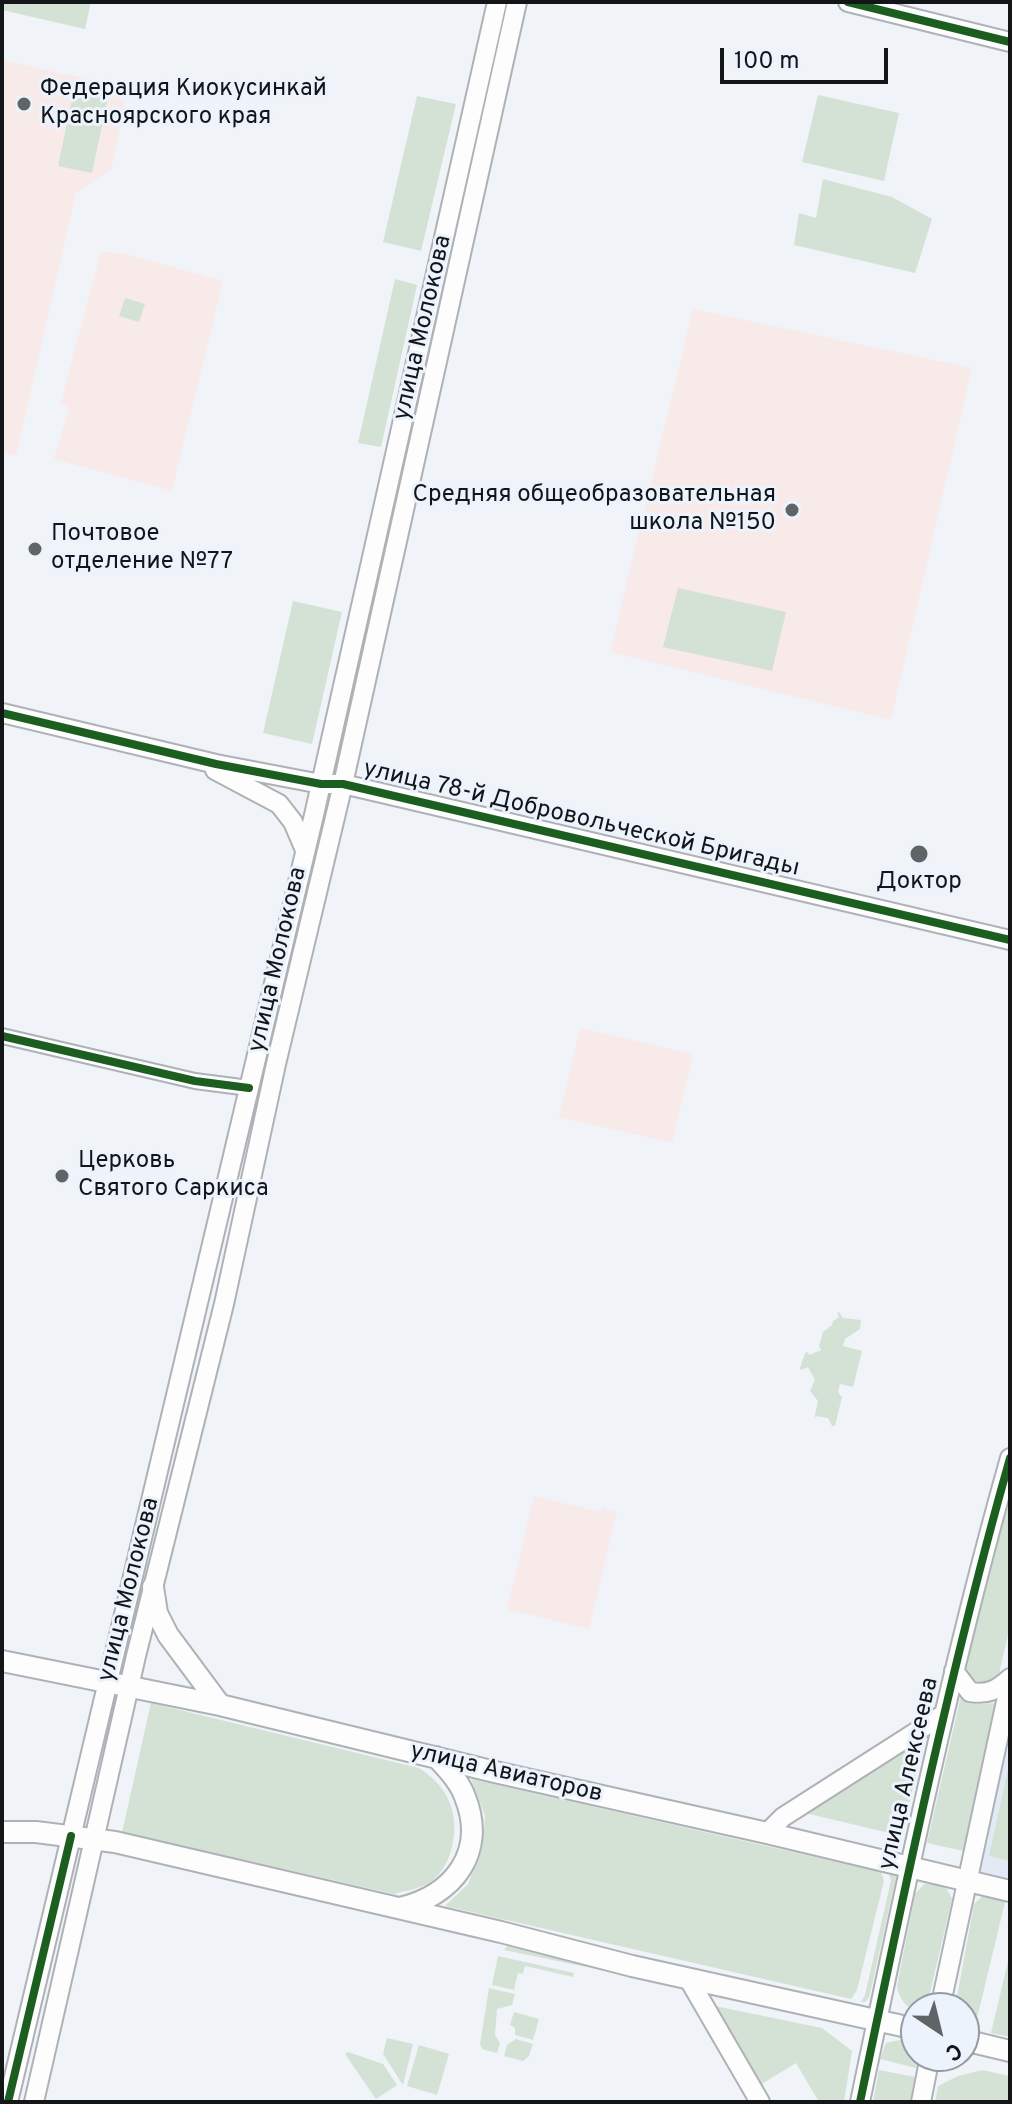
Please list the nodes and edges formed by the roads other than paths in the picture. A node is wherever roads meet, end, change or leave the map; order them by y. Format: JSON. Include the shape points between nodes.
{"nodes":[{"id":1,"x":497,"y":2,"type":"edge"},
{"id":2,"x":517,"y":2,"type":"edge"},
{"id":3,"x":848,"y":2,"type":"edge"},
{"id":4,"x":1010,"y":42,"type":"edge"},
{"id":5,"x":2,"y":713,"type":"edge"},
{"id":6,"x":191,"y":758,"type":"junction"},
{"id":7,"x":321,"y":784,"type":"junction"},
{"id":8,"x":343,"y":784,"type":"junction"},
{"id":9,"x":305,"y":851,"type":"junction"},
{"id":10,"x":1010,"y":940,"type":"edge"},
{"id":11,"x":2,"y":1036,"type":"edge"},
{"id":12,"x":249,"y":1088,"type":"junction"},
{"id":13,"x":1010,"y":1458,"type":"edge"},
{"id":14,"x":153,"y":1587,"type":"junction"},
{"id":15,"x":2,"y":1661,"type":"edge"},
{"id":16,"x":954,"y":1671,"type":"junction"},
{"id":17,"x":1010,"y":1681,"type":"edge"},
{"id":18,"x":107,"y":1682,"type":"junction"},
{"id":19,"x":129,"y":1686,"type":"junction"},
{"id":20,"x":220,"y":1705,"type":"junction"},
{"id":21,"x":944,"y":1714,"type":"junction"},
{"id":22,"x":435,"y":1756,"type":"junction"},
{"id":23,"x":2,"y":1832,"type":"edge"},
{"id":24,"x":767,"y":1833,"type":"junction"},
{"id":25,"x":71,"y":1836,"type":"junction"},
{"id":26,"x":93,"y":1840,"type":"junction"},
{"id":27,"x":908,"y":1868,"type":"junction"},
{"id":28,"x":967,"y":1882,"type":"junction"},
{"id":29,"x":1010,"y":1891,"type":"edge"},
{"id":30,"x":400,"y":1908,"type":"junction"},
{"id":31,"x":688,"y":1978,"type":"junction"},
{"id":32,"x":943,"y":1992,"type":"edge"},
{"id":33,"x":876,"y":2021,"type":"junction"},
{"id":34,"x":900,"y":2026,"type":"edge"},
{"id":35,"x":980,"y":2044,"type":"edge"},
{"id":36,"x":1010,"y":2051,"type":"edge"},
{"id":37,"x":927,"y":2072,"type":"edge"},
{"id":38,"x":8,"y":2102,"type":"edge"},
{"id":39,"x":34,"y":2102,"type":"edge"},
{"id":40,"x":760,"y":2102,"type":"edge"},
{"id":41,"x":860,"y":2102,"type":"edge"},
{"id":42,"x":921,"y":2102,"type":"edge"}],
"edges":[{"from":1,"to":7,"type":"main road","name":"улица Молокова"},
{"from":2,"to":8,"type":"main road","name":"улица Молокова"},
{"from":3,"to":4,"type":"main road"},
{"from":5,"to":6,"type":"main road","name":"улица 78-й Добровольческой Бригады"},
{"from":6,"to":7,"type":"main road","name":"улица 78-й Добровольческой Бригады"},
{"from":6,"to":9,"type":"main road","via":[[279,804]]},
{"from":7,"to":8,"type":"main road","name":"улица 78-й Добровольческой Бригады"},
{"from":7,"to":9,"type":"main road","name":"улица Молокова"},
{"from":8,"to":10,"type":"main road","name":"улица 78-й Добровольческой Бригады"},
{"from":8,"to":14,"type":"main road","name":"улица Молокова"},
{"from":9,"to":12,"type":"main road","name":"улица Молокова"},
{"from":11,"to":12,"type":"street","via":[[195,1081]]},
{"from":12,"to":18,"type":"main road","name":"улица Молокова"},
{"from":13,"to":16,"type":"main road","name":"улица Алексеева"},
{"from":14,"to":19,"type":"main road","name":"улица Молокова"},
{"from":14,"to":20,"type":"main road","via":[[168,1635]]},
{"from":15,"to":18,"type":"main road","name":"улица Авиаторов"},
{"from":16,"to":17,"type":"main road","via":[[970,1692],[988,1694]]},
{"from":16,"to":21,"type":"main road","name":"улица Алексеева"},
{"from":17,"to":28,"type":"main road"},
{"from":18,"to":19,"type":"main road","name":"улица Авиаторов"},
{"from":18,"to":25,"type":"main road","name":"улица Молокова"},
{"from":19,"to":20,"type":"main road","name":"улица Авиаторов"},
{"from":19,"to":26,"type":"main road","name":"улица Молокова"},
{"from":20,"to":22,"type":"main road","name":"улица Авиаторов"},
{"from":21,"to":24,"type":"main road","via":[[783,1817]]},
{"from":21,"to":27,"type":"main road","name":"улица Алексеева"},
{"from":22,"to":24,"type":"main road","name":"улица Авиаторов"},
{"from":22,"to":30,"type":"main road","via":[[465,1795],[473,1825],[470,1850],[458,1875],[438,1892]]},
{"from":23,"to":25,"type":"main road"},
{"from":24,"to":27,"type":"main road","name":"улица Авиаторов"},
{"from":25,"to":26,"type":"main road"},
{"from":25,"to":38,"type":"main road","name":"улица Молокова"},
{"from":26,"to":30,"type":"main road"},
{"from":26,"to":39,"type":"main road","name":"улица Молокова"},
{"from":27,"to":28,"type":"main road","name":"улица Авиаторов"},
{"from":27,"to":33,"type":"main road","name":"улица Алексеева"},
{"from":28,"to":29,"type":"main road","name":"улица Авиаторов"},
{"from":28,"to":32,"type":"main road"},
{"from":30,"to":31,"type":"main road"},
{"from":31,"to":33,"type":"main road"},
{"from":31,"to":40,"type":"main road"},
{"from":33,"to":34,"type":"main road"},
{"from":33,"to":41,"type":"main road","name":"улица Алексеева"},
{"from":35,"to":36,"type":"main road"},
{"from":37,"to":42,"type":"main road"}]}
